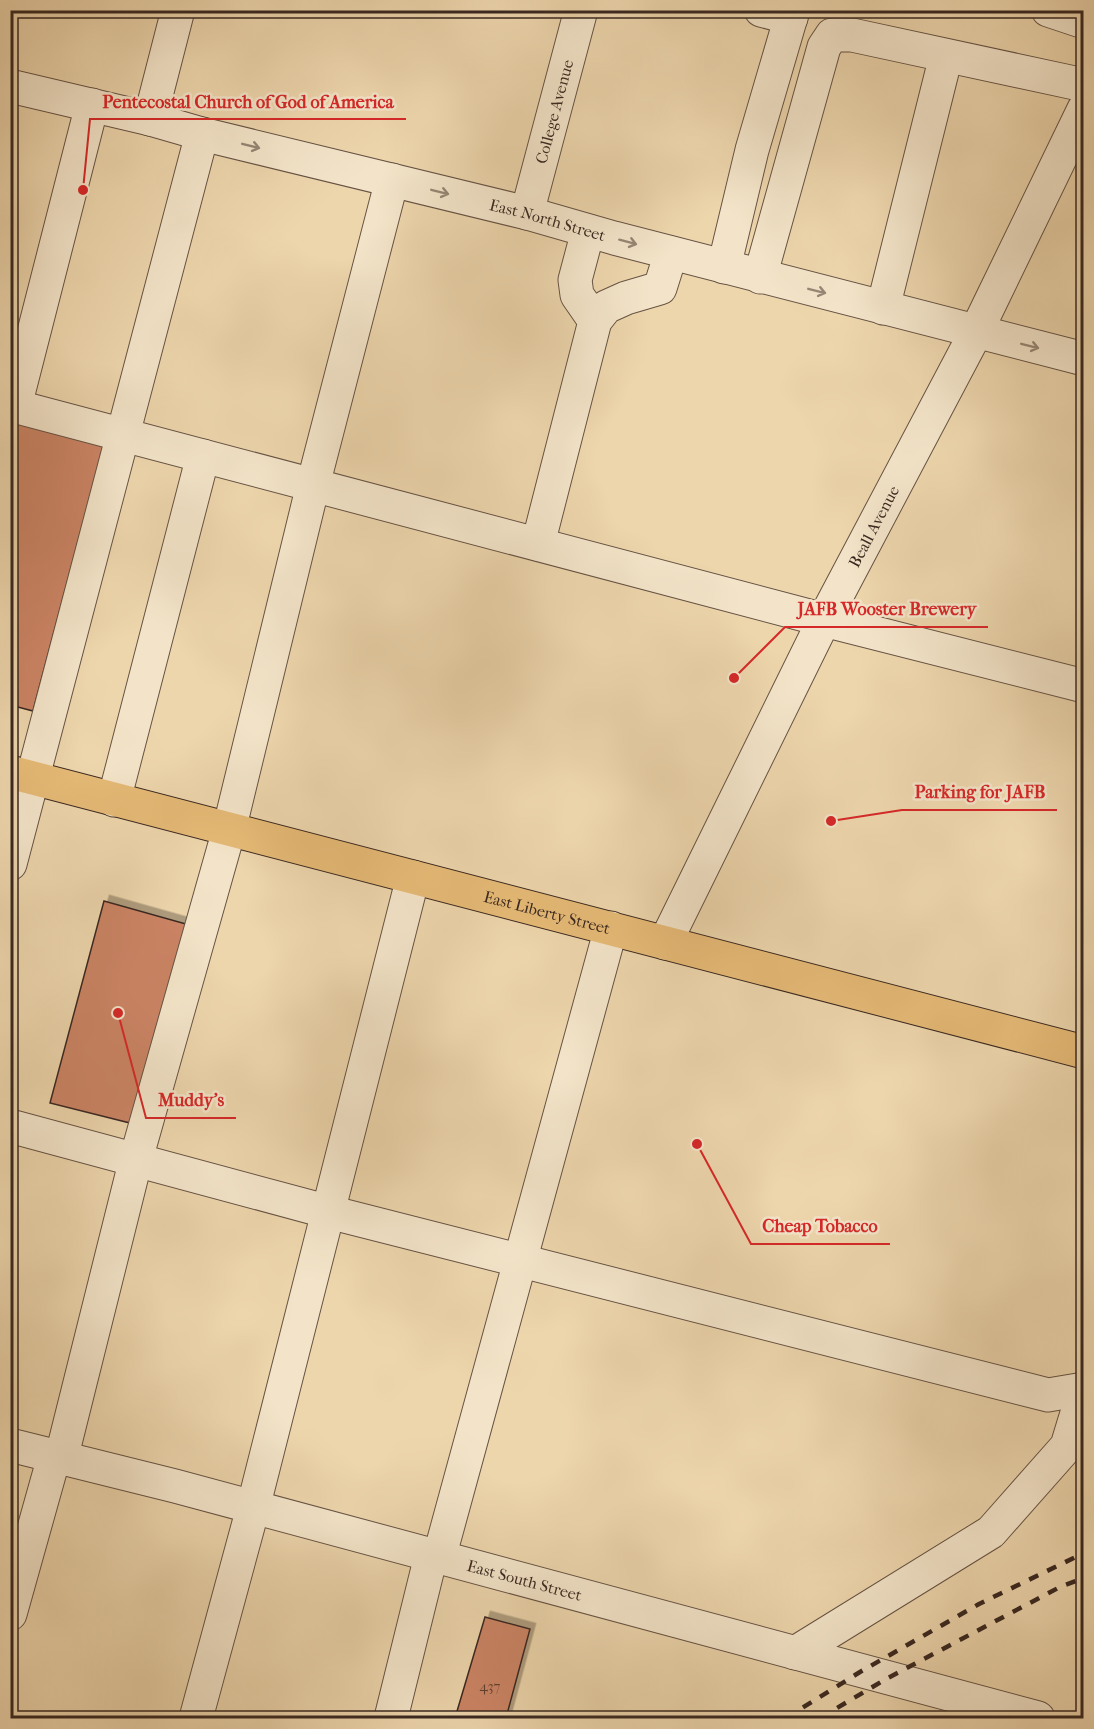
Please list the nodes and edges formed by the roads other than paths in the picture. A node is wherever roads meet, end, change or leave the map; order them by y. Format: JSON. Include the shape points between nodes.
{"nodes":[{"id":1,"x":178,"y":10,"type":"edge"},
{"id":2,"x":581,"y":10,"type":"edge"},
{"id":3,"x":1048,"y":10,"type":"edge"},
{"id":4,"x":782,"y":13,"type":"edge"},
{"id":5,"x":1083,"y":22,"type":"edge"},
{"id":6,"x":946,"y":56,"type":"junction"},
{"id":7,"x":1083,"y":85,"type":"edge"},
{"id":8,"x":10,"y":86,"type":"edge"},
{"id":9,"x":92,"y":105,"type":"junction"},
{"id":10,"x":150,"y":119,"type":"junction"},
{"id":11,"x":1080,"y":122,"type":"edge"},
{"id":12,"x":202,"y":134,"type":"junction"},
{"id":13,"x":392,"y":180,"type":"junction"},
{"id":14,"x":527,"y":213,"type":"junction"},
{"id":15,"x":588,"y":231,"type":"junction"},
{"id":16,"x":671,"y":254,"type":"junction"},
{"id":17,"x":724,"y":267,"type":"junction"},
{"id":18,"x":760,"y":277,"type":"junction"},
{"id":19,"x":883,"y":308,"type":"junction"},
{"id":20,"x":596,"y":321,"type":"junction"},
{"id":21,"x":976,"y":332,"type":"junction"},
{"id":22,"x":1083,"y":359,"type":"edge"},
{"id":23,"x":13,"y":406,"type":"edge"},
{"id":24,"x":123,"y":435,"type":"junction"},
{"id":25,"x":203,"y":456,"type":"junction"},
{"id":26,"x":313,"y":485,"type":"junction"},
{"id":27,"x":538,"y":544,"type":"junction"},
{"id":28,"x":825,"y":620,"type":"junction"},
{"id":29,"x":1083,"y":686,"type":"edge"},
{"id":30,"x":22,"y":776,"type":"edge"},
{"id":31,"x":114,"y":800,"type":"junction"},
{"id":32,"x":229,"y":830,"type":"junction"},
{"id":33,"x":10,"y":864,"type":"edge"},
{"id":34,"x":413,"y":877,"type":"junction"},
{"id":35,"x":611,"y":928,"type":"junction"},
{"id":36,"x":665,"y":943,"type":"junction"},
{"id":37,"x":1083,"y":1052,"type":"edge"},
{"id":38,"x":10,"y":1126,"type":"edge"},
{"id":39,"x":136,"y":1159,"type":"junction"},
{"id":40,"x":329,"y":1212,"type":"junction"},
{"id":41,"x":520,"y":1260,"type":"junction"},
{"id":42,"x":1083,"y":1389,"type":"edge"},
{"id":43,"x":10,"y":1445,"type":"edge"},
{"id":44,"x":57,"y":1458,"type":"junction"},
{"id":45,"x":253,"y":1508,"type":"junction"},
{"id":46,"x":435,"y":1557,"type":"junction"},
{"id":47,"x":10,"y":1614,"type":"edge"},
{"id":48,"x":795,"y":1653,"type":"junction"},
{"id":49,"x":196,"y":1719,"type":"edge"},
{"id":50,"x":391,"y":1719,"type":"edge"},
{"id":51,"x":1038,"y":1719,"type":"edge"}],
"edges":[{"from":1,"to":10,"type":"street"},
{"from":2,"to":14,"type":"street","name":"College Avenue"},
{"from":3,"to":5,"type":"street"},
{"from":4,"to":17,"type":"street"},
{"from":6,"to":7,"type":"street"},
{"from":6,"to":18,"type":"street","via":[[832,34],[821,56]]},
{"from":6,"to":19,"type":"street"},
{"from":8,"to":9,"type":"street","name":"East North Street"},
{"from":9,"to":10,"type":"street","name":"East North Street"},
{"from":9,"to":23,"type":"street"},
{"from":10,"to":12,"type":"street","name":"East North Street"},
{"from":11,"to":21,"type":"street","name":"Beall Avenue"},
{"from":12,"to":13,"type":"street","name":"East North Street","one_way":true},
{"from":12,"to":24,"type":"street"},
{"from":13,"to":14,"type":"street","name":"East North Street","one_way":true},
{"from":13,"to":26,"type":"street"},
{"from":14,"to":15,"type":"street","name":"East North Street"},
{"from":15,"to":16,"type":"street","name":"East North Street","one_way":true},
{"from":15,"to":20,"type":"street","via":[[575,280],[577,295]]},
{"from":16,"to":17,"type":"street","name":"East North Street"},
{"from":16,"to":20,"type":"street","via":[[660,288],[606,307]]},
{"from":17,"to":18,"type":"street","name":"East North Street"},
{"from":18,"to":19,"type":"street","name":"East North Street","one_way":true},
{"from":19,"to":21,"type":"street","name":"East North Street"},
{"from":20,"to":27,"type":"street"},
{"from":21,"to":22,"type":"street","name":"East North Street","one_way":true},
{"from":21,"to":28,"type":"street","name":"Beall Avenue"},
{"from":23,"to":24,"type":"street"},
{"from":24,"to":25,"type":"street"},
{"from":24,"to":30,"type":"street"},
{"from":25,"to":26,"type":"street"},
{"from":25,"to":31,"type":"street"},
{"from":26,"to":27,"type":"street"},
{"from":26,"to":32,"type":"street"},
{"from":27,"to":28,"type":"street"},
{"from":28,"to":29,"type":"street"},
{"from":28,"to":36,"type":"street","name":"Beall Avenue"},
{"from":30,"to":31,"type":"main road","name":"East Liberty Street"},
{"from":30,"to":33,"type":"street"},
{"from":31,"to":32,"type":"main road","name":"East Liberty Street"},
{"from":32,"to":34,"type":"main road","name":"East Liberty Street"},
{"from":32,"to":39,"type":"street"},
{"from":34,"to":35,"type":"main road","name":"East Liberty Street"},
{"from":34,"to":40,"type":"street"},
{"from":35,"to":36,"type":"main road","name":"East Liberty Street"},
{"from":35,"to":41,"type":"street"},
{"from":36,"to":37,"type":"main road","name":"East Liberty Street"},
{"from":38,"to":39,"type":"street"},
{"from":39,"to":40,"type":"street"},
{"from":39,"to":44,"type":"street"},
{"from":40,"to":41,"type":"street"},
{"from":40,"to":45,"type":"street"},
{"from":41,"to":42,"type":"street","via":[[1048,1395]]},
{"from":41,"to":46,"type":"street"},
{"from":42,"to":48,"type":"street","via":[[1067,1446],[991,1532]]},
{"from":43,"to":44,"type":"street","name":"East South Street"},
{"from":44,"to":45,"type":"street","name":"East South Street"},
{"from":44,"to":47,"type":"street"},
{"from":45,"to":46,"type":"street","name":"East South Street"},
{"from":45,"to":49,"type":"street"},
{"from":46,"to":48,"type":"street","name":"East South Street"},
{"from":46,"to":50,"type":"street"},
{"from":48,"to":51,"type":"street","name":"East South Street"}]}
